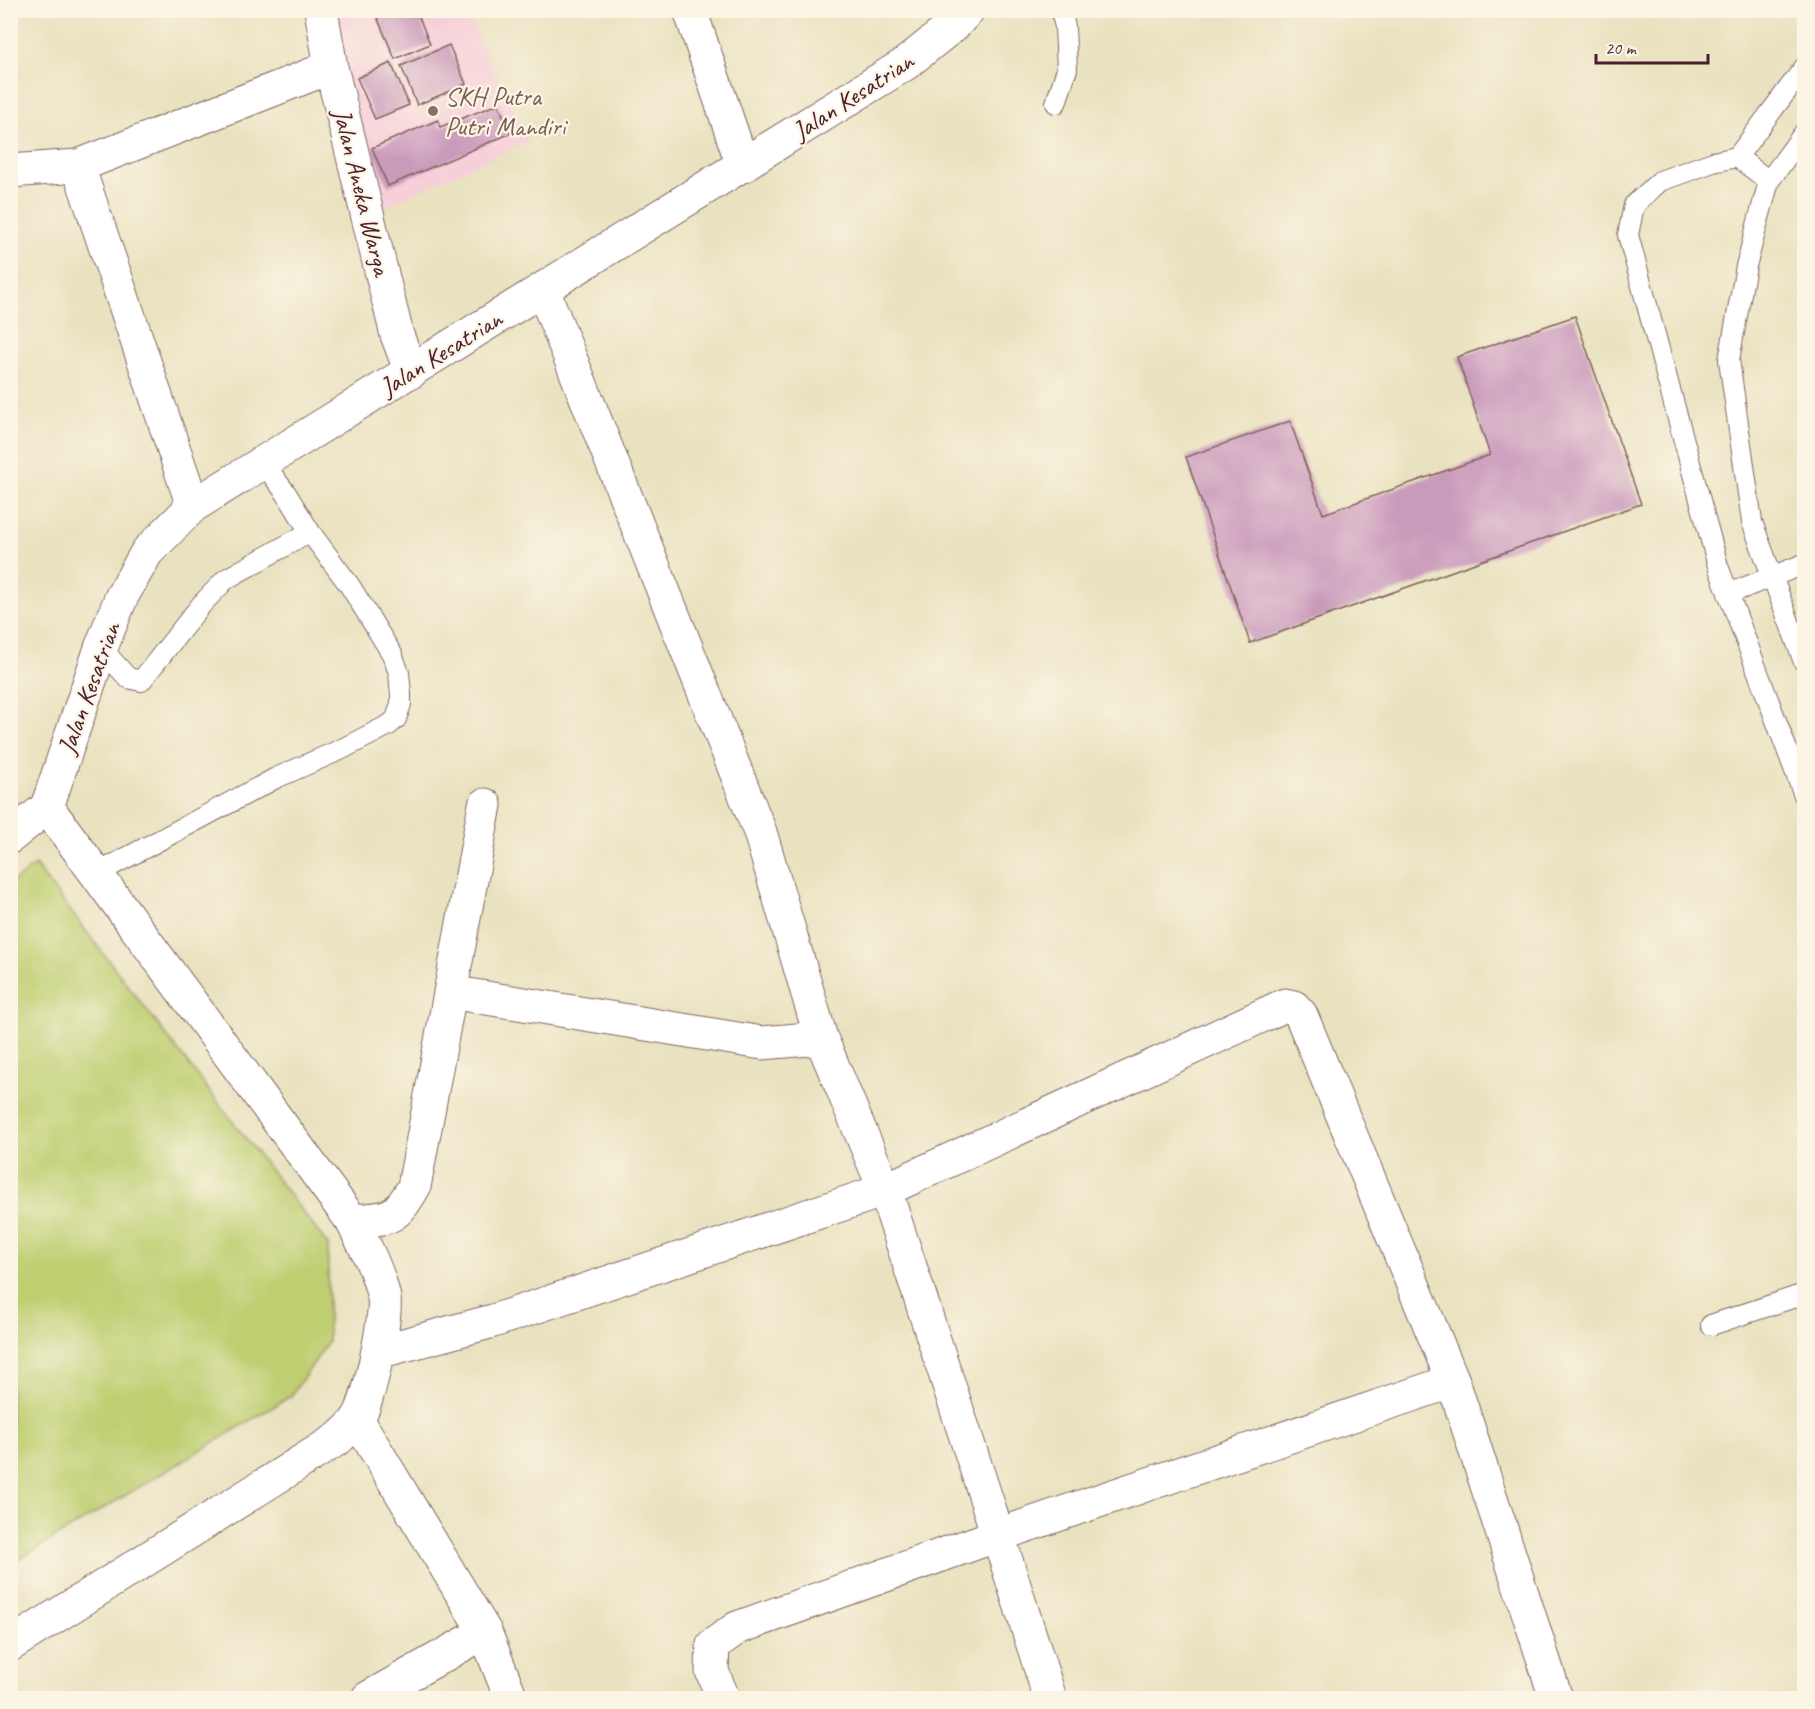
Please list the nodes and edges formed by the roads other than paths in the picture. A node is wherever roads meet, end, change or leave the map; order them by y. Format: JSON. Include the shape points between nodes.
{"nodes":[{"id":1,"x":321,"y":10,"type":"edge"},
{"id":2,"x":690,"y":10,"type":"edge"},
{"id":3,"x":968,"y":10,"type":"edge"},
{"id":4,"x":1060,"y":10,"type":"edge"},
{"id":5,"x":331,"y":67,"type":"junction"},
{"id":6,"x":1804,"y":68,"type":"edge"},
{"id":7,"x":1056,"y":103,"type":"dead end"},
{"id":8,"x":1804,"y":133,"type":"edge"},
{"id":9,"x":1737,"y":157,"type":"junction"},
{"id":10,"x":78,"y":166,"type":"junction"},
{"id":11,"x":743,"y":166,"type":"junction"},
{"id":12,"x":10,"y":171,"type":"edge"},
{"id":13,"x":1769,"y":180,"type":"junction"},
{"id":14,"x":543,"y":290,"type":"junction"},
{"id":15,"x":411,"y":372,"type":"junction"},
{"id":16,"x":262,"y":463,"type":"junction"},
{"id":17,"x":193,"y":506,"type":"junction"},
{"id":18,"x":310,"y":532,"type":"junction"},
{"id":19,"x":1804,"y":564,"type":"edge"},
{"id":20,"x":1772,"y":576,"type":"junction"},
{"id":21,"x":1728,"y":594,"type":"junction"},
{"id":22,"x":101,"y":648,"type":"junction"},
{"id":23,"x":1804,"y":662,"type":"edge"},
{"id":24,"x":1804,"y":795,"type":"edge"},
{"id":25,"x":485,"y":805,"type":"dead end"},
{"id":26,"x":47,"y":807,"type":"junction"},
{"id":27,"x":10,"y":837,"type":"edge"},
{"id":28,"x":96,"y":874,"type":"junction"},
{"id":29,"x":450,"y":992,"type":"junction"},
{"id":30,"x":821,"y":1038,"type":"junction"},
{"id":31,"x":885,"y":1190,"type":"junction"},
{"id":32,"x":352,"y":1221,"type":"junction"},
{"id":33,"x":1804,"y":1294,"type":"edge"},
{"id":34,"x":1711,"y":1325,"type":"dead end"},
{"id":35,"x":378,"y":1352,"type":"junction"},
{"id":36,"x":1453,"y":1381,"type":"junction"},
{"id":37,"x":357,"y":1419,"type":"junction"},
{"id":38,"x":998,"y":1535,"type":"junction"},
{"id":39,"x":485,"y":1632,"type":"junction"},
{"id":40,"x":10,"y":1645,"type":"edge"},
{"id":41,"x":368,"y":1698,"type":"edge"},
{"id":42,"x":511,"y":1698,"type":"edge"},
{"id":43,"x":723,"y":1698,"type":"edge"},
{"id":44,"x":1050,"y":1698,"type":"edge"},
{"id":45,"x":1557,"y":1698,"type":"edge"}],
"edges":[{"from":1,"to":5,"type":"street","name":"Jalan Aneka Warga"},
{"from":2,"to":11,"type":"street"},
{"from":3,"to":11,"type":"street","name":"Jalan Kesatrian","via":[[905,64]]},
{"from":4,"to":7,"type":"lane","via":[[1067,69]]},
{"from":5,"to":10,"type":"street"},
{"from":5,"to":15,"type":"street","name":"Jalan Aneka Warga","via":[[397,336]]},
{"from":6,"to":9,"type":"lane"},
{"from":8,"to":13,"type":"lane"},
{"from":9,"to":13,"type":"lane"},
{"from":9,"to":21,"type":"lane","via":[[1660,181],[1634,205],[1628,235]]},
{"from":10,"to":12,"type":"street"},
{"from":10,"to":17,"type":"street"},
{"from":11,"to":14,"type":"street","name":"Jalan Kesatrian"},
{"from":13,"to":20,"type":"lane","via":[[1746,266],[1729,360],[1752,522]]},
{"from":14,"to":15,"type":"street","name":"Jalan Kesatrian"},
{"from":14,"to":30,"type":"street","via":[[760,832]]},
{"from":15,"to":16,"type":"street","name":"Jalan Kesatrian"},
{"from":16,"to":17,"type":"street","name":"Jalan Kesatrian"},
{"from":16,"to":18,"type":"lane"},
{"from":17,"to":22,"type":"street","name":"Jalan Kesatrian","via":[[147,552],[121,598]]},
{"from":18,"to":22,"type":"lane","via":[[226,579],[141,681],[128,678]]},
{"from":18,"to":28,"type":"lane","via":[[350,586],[392,654],[401,695],[396,719]]},
{"from":19,"to":20,"type":"lane"},
{"from":20,"to":21,"type":"lane"},
{"from":20,"to":23,"type":"lane"},
{"from":21,"to":24,"type":"lane"},
{"from":22,"to":26,"type":"street","name":"Jalan Kesatrian"},
{"from":25,"to":29,"type":"street"},
{"from":26,"to":27,"type":"street"},
{"from":26,"to":28,"type":"street"},
{"from":28,"to":32,"type":"street"},
{"from":29,"to":30,"type":"street","via":[[762,1043]]},
{"from":29,"to":32,"type":"street","via":[[414,1187],[402,1208],[388,1218]]},
{"from":30,"to":31,"type":"street"},
{"from":31,"to":35,"type":"street","via":[[493,1321]]},
{"from":31,"to":36,"type":"street","via":[[1285,1005],[1294,1007],[1301,1015]]},
{"from":31,"to":38,"type":"street"},
{"from":32,"to":35,"type":"street","via":[[374,1265],[384,1300]]},
{"from":33,"to":34,"type":"lane"},
{"from":35,"to":37,"type":"street","via":[[365,1404]]},
{"from":36,"to":38,"type":"street"},
{"from":36,"to":45,"type":"street"},
{"from":37,"to":39,"type":"street"},
{"from":37,"to":40,"type":"street","via":[[339,1438]]},
{"from":38,"to":43,"type":"street","via":[[737,1628],[713,1645],[712,1671]]},
{"from":38,"to":44,"type":"street"},
{"from":39,"to":41,"type":"street"},
{"from":39,"to":42,"type":"street"}]}
